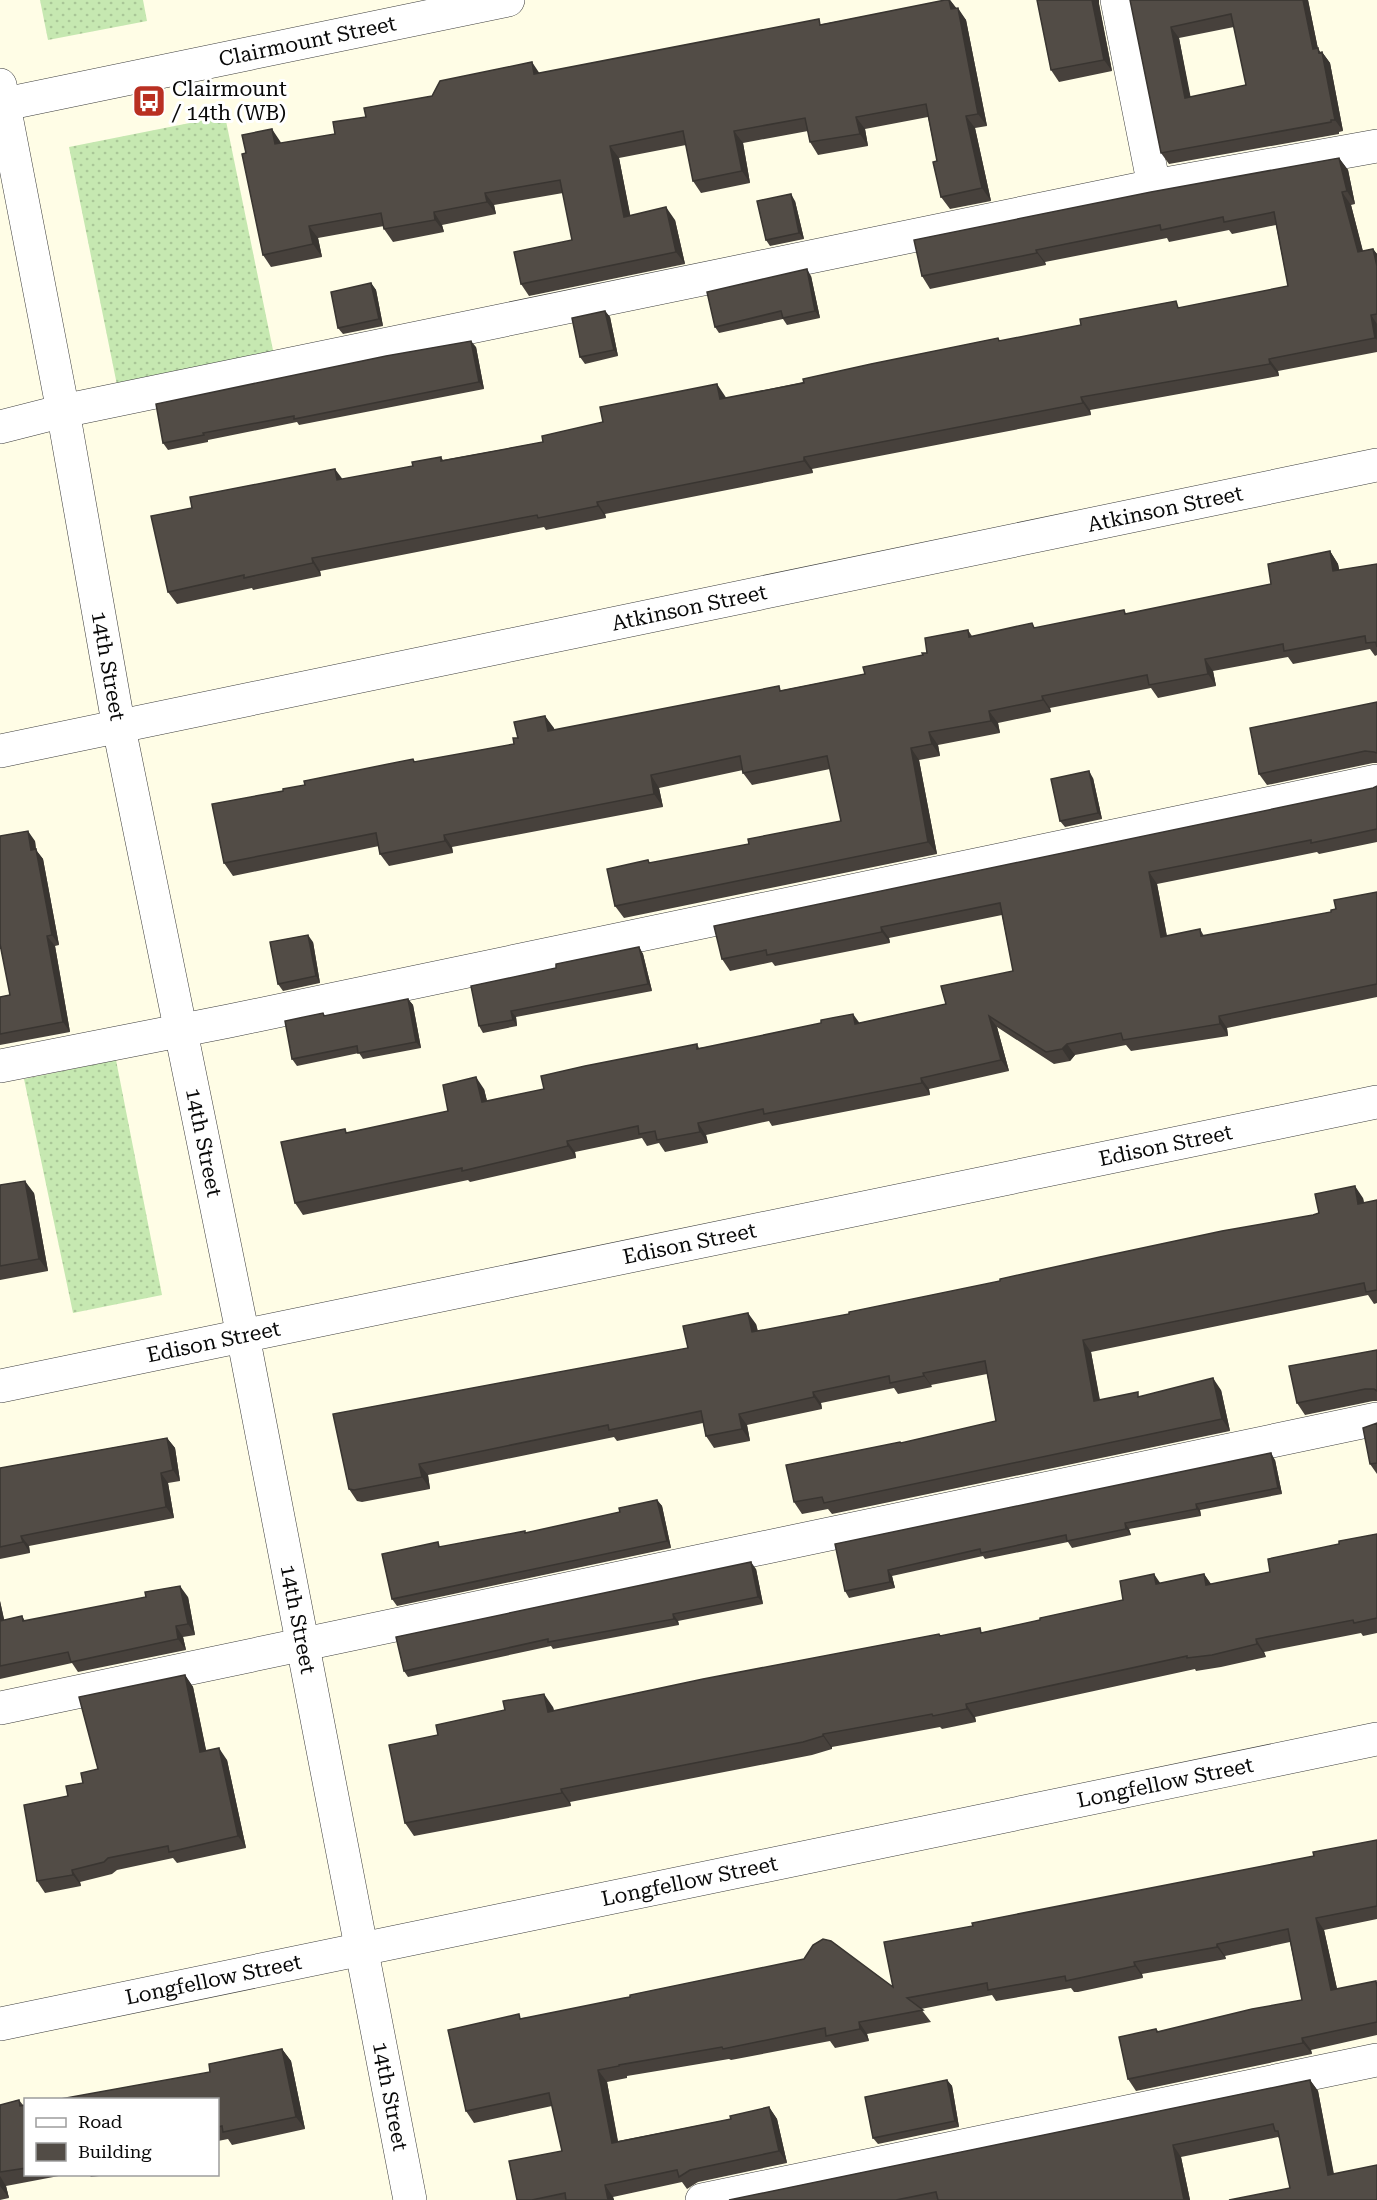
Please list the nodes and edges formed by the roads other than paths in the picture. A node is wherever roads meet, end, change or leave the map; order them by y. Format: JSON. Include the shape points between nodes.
{"nodes":[{"id":1,"x":508,"y":0,"type":"edge"},
{"id":2,"x":1117,"y":0,"type":"edge"},
{"id":3,"x":1,"y":98,"type":"edge"},
{"id":4,"x":1377,"y":146,"type":"edge"},
{"id":5,"x":1154,"y":186,"type":"junction"},
{"id":6,"x":63,"y":411,"type":"junction"},
{"id":7,"x":0,"y":427,"type":"edge"},
{"id":8,"x":1377,"y":465,"type":"edge"},
{"id":9,"x":119,"y":728,"type":"junction"},
{"id":10,"x":0,"y":751,"type":"edge"},
{"id":11,"x":1377,"y":781,"type":"edge"},
{"id":12,"x":181,"y":1029,"type":"junction"},
{"id":13,"x":0,"y":1066,"type":"edge"},
{"id":14,"x":1377,"y":1102,"type":"edge"},
{"id":15,"x":243,"y":1336,"type":"junction"},
{"id":16,"x":0,"y":1386,"type":"edge"},
{"id":17,"x":1377,"y":1419,"type":"edge"},
{"id":18,"x":303,"y":1645,"type":"junction"},
{"id":19,"x":0,"y":1708,"type":"edge"},
{"id":20,"x":1377,"y":1739,"type":"edge"},
{"id":21,"x":362,"y":1950,"type":"junction"},
{"id":22,"x":0,"y":2024,"type":"edge"},
{"id":23,"x":1377,"y":2060,"type":"edge"},
{"id":24,"x":410,"y":2200,"type":"edge"},
{"id":25,"x":702,"y":2200,"type":"edge"}],
"edges":[{"from":1,"to":3,"type":"street","name":"Clairmount Street"},
{"from":2,"to":5,"type":"street"},
{"from":3,"to":6,"type":"street","name":"14th Street"},
{"from":4,"to":5,"type":"street"},
{"from":5,"to":6,"type":"street"},
{"from":6,"to":7,"type":"street"},
{"from":6,"to":9,"type":"street","name":"14th Street"},
{"from":8,"to":9,"type":"street","name":"Atkinson Street"},
{"from":9,"to":10,"type":"street","name":"Atkinson Street"},
{"from":9,"to":12,"type":"street","name":"14th Street"},
{"from":11,"to":12,"type":"street"},
{"from":12,"to":13,"type":"street"},
{"from":12,"to":15,"type":"street","name":"14th Street"},
{"from":14,"to":15,"type":"street","name":"Edison Street"},
{"from":15,"to":16,"type":"street","name":"Edison Street"},
{"from":15,"to":18,"type":"street","name":"14th Street"},
{"from":17,"to":18,"type":"street"},
{"from":18,"to":19,"type":"street"},
{"from":18,"to":21,"type":"street","name":"14th Street"},
{"from":20,"to":21,"type":"street","name":"Longfellow Street"},
{"from":21,"to":22,"type":"street","name":"Longfellow Street"},
{"from":21,"to":24,"type":"street","name":"14th Street"},
{"from":23,"to":25,"type":"street"}]}
